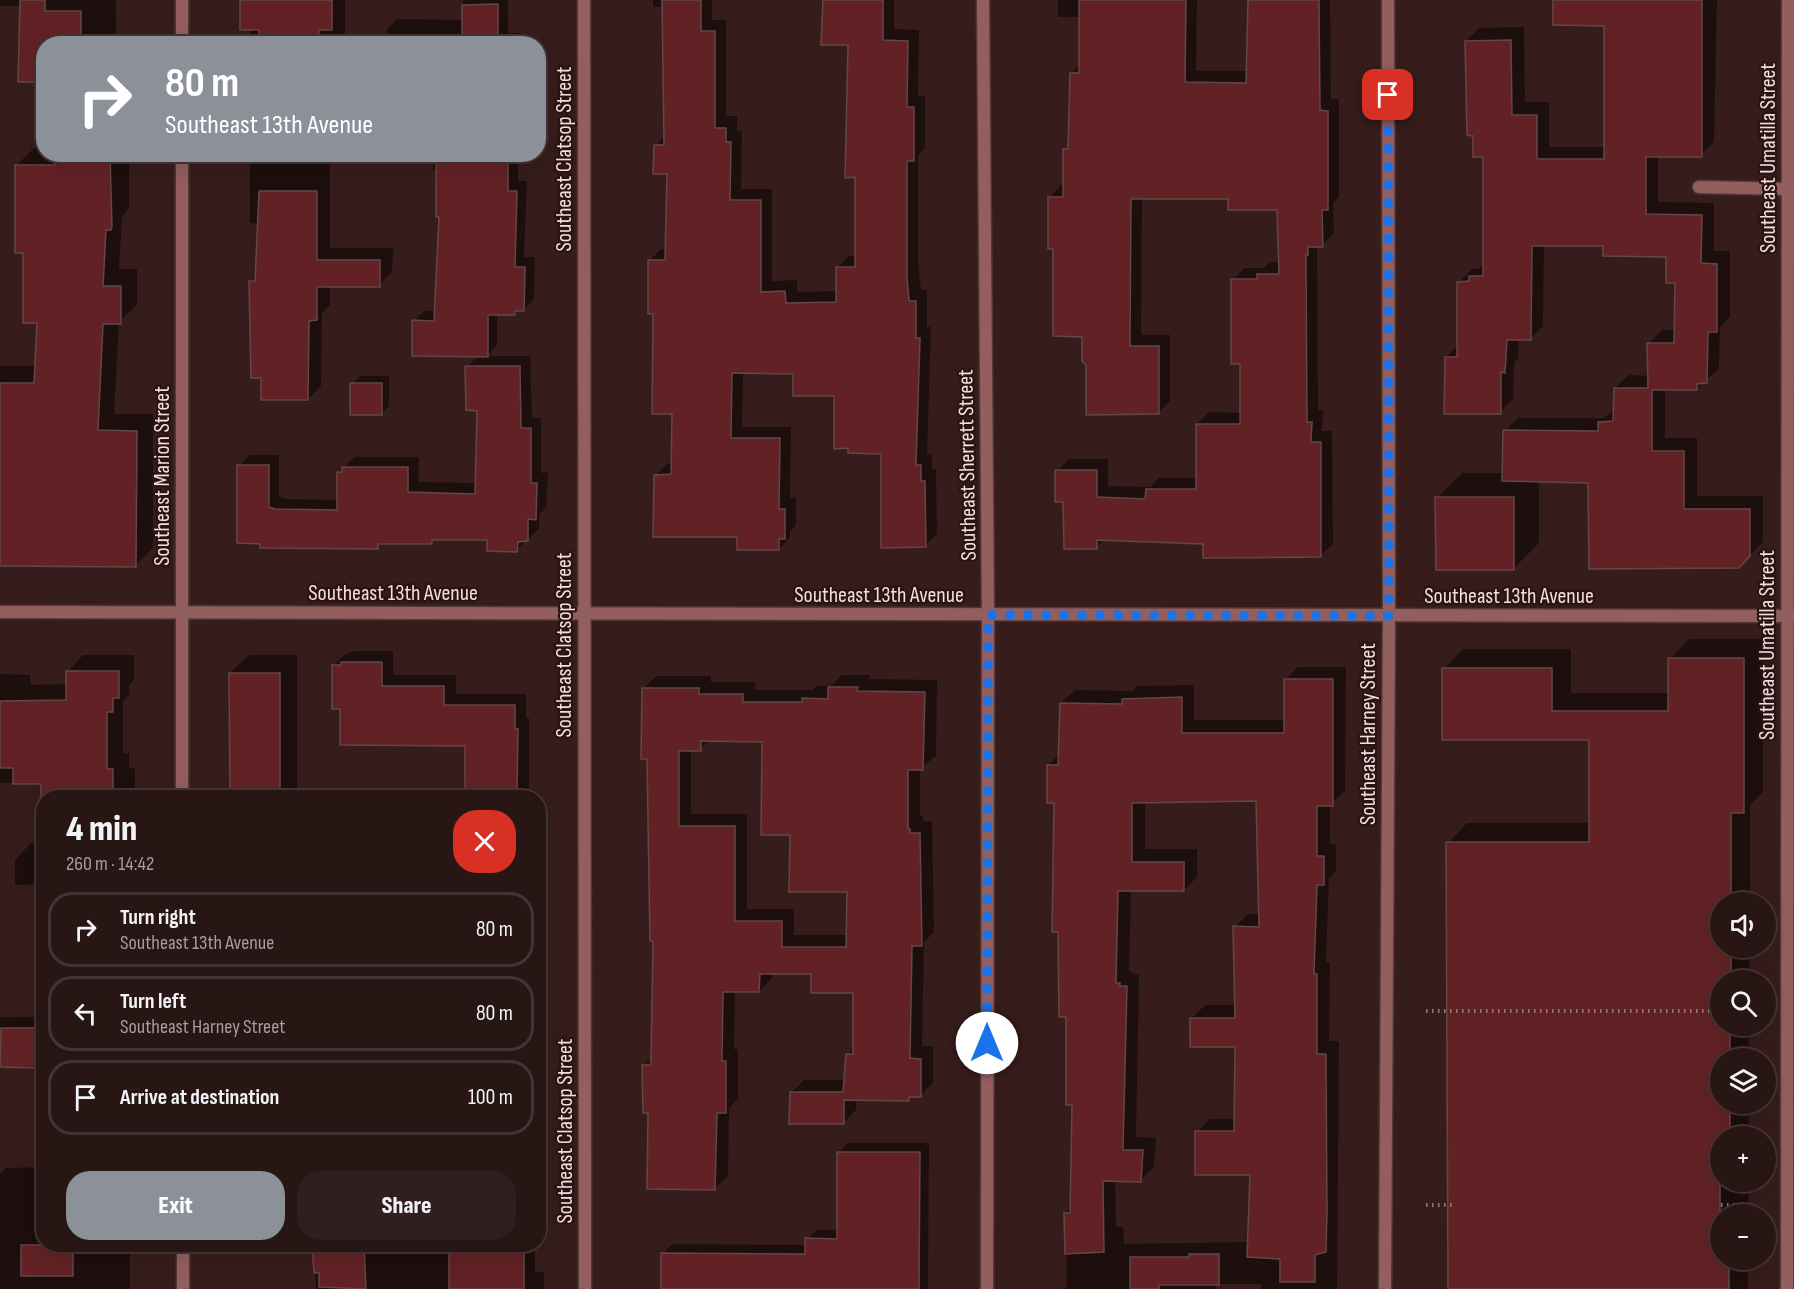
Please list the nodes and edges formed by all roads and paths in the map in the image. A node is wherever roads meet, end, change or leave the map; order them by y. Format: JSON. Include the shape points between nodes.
{"nodes":[{"id":1,"x":182,"y":0,"type":"edge"},
{"id":2,"x":584,"y":0,"type":"edge"},
{"id":3,"x":983,"y":0,"type":"edge"},
{"id":4,"x":1388,"y":0,"type":"edge"},
{"id":5,"x":1788,"y":0,"type":"edge"},
{"id":6,"x":182,"y":36,"type":"edge"},
{"id":7,"x":182,"y":162,"type":"edge"},
{"id":8,"x":1699,"y":188,"type":"dead end"},
{"id":9,"x":1788,"y":189,"type":"junction"},
{"id":10,"x":0,"y":612,"type":"edge"},
{"id":11,"x":584,"y":613,"type":"junction"},
{"id":12,"x":182,"y":614,"type":"junction"},
{"id":13,"x":988,"y":615,"type":"junction"},
{"id":14,"x":1790,"y":615,"type":"edge"},
{"id":15,"x":1389,"y":616,"type":"junction"},
{"id":16,"x":182,"y":790,"type":"edge"},
{"id":17,"x":1426,"y":1011,"type":"dead end"},
{"id":18,"x":1710,"y":1011,"type":"edge"},
{"id":19,"x":1426,"y":1205,"type":"dead end"},
{"id":20,"x":1456,"y":1205,"type":"dead end"},
{"id":21,"x":183,"y":1252,"type":"edge"},
{"id":22,"x":183,"y":1289,"type":"edge"},
{"id":23,"x":585,"y":1289,"type":"edge"},
{"id":24,"x":987,"y":1289,"type":"edge"},
{"id":25,"x":1385,"y":1289,"type":"edge"},
{"id":26,"x":1788,"y":1289,"type":"edge"}],
"edges":[{"from":1,"to":6,"type":"street"},
{"from":2,"to":11,"type":"street","name":"Southeast Clatsop Street"},
{"from":3,"to":13,"type":"street","name":"Southeast Sherrett Street"},
{"from":4,"to":15,"type":"street","name":"Southeast Harney Street"},
{"from":5,"to":9,"type":"street","name":"Southeast Umatilla Street"},
{"from":7,"to":12,"type":"street","name":"Southeast Marion Street"},
{"from":8,"to":9,"type":"street"},
{"from":9,"to":14,"type":"street","name":"Southeast Umatilla Street"},
{"from":10,"to":12,"type":"street","name":"Southeast 13th Avenue"},
{"from":11,"to":12,"type":"street","name":"Southeast 13th Avenue"},
{"from":11,"to":13,"type":"street","name":"Southeast 13th Avenue"},
{"from":11,"to":23,"type":"street","name":"Southeast Clatsop Street"},
{"from":12,"to":16,"type":"street","name":"Southeast Marion Street"},
{"from":13,"to":15,"type":"street","name":"Southeast 13th Avenue"},
{"from":13,"to":24,"type":"street","name":"Southeast Sherrett Street"},
{"from":14,"to":15,"type":"street","name":"Southeast 13th Avenue"},
{"from":14,"to":26,"type":"street","name":"Southeast Umatilla Street"},
{"from":15,"to":25,"type":"street","name":"Southeast Harney Street"},
{"from":17,"to":18,"type":"path"},
{"from":19,"to":20,"type":"path"},
{"from":21,"to":22,"type":"street"}]}
